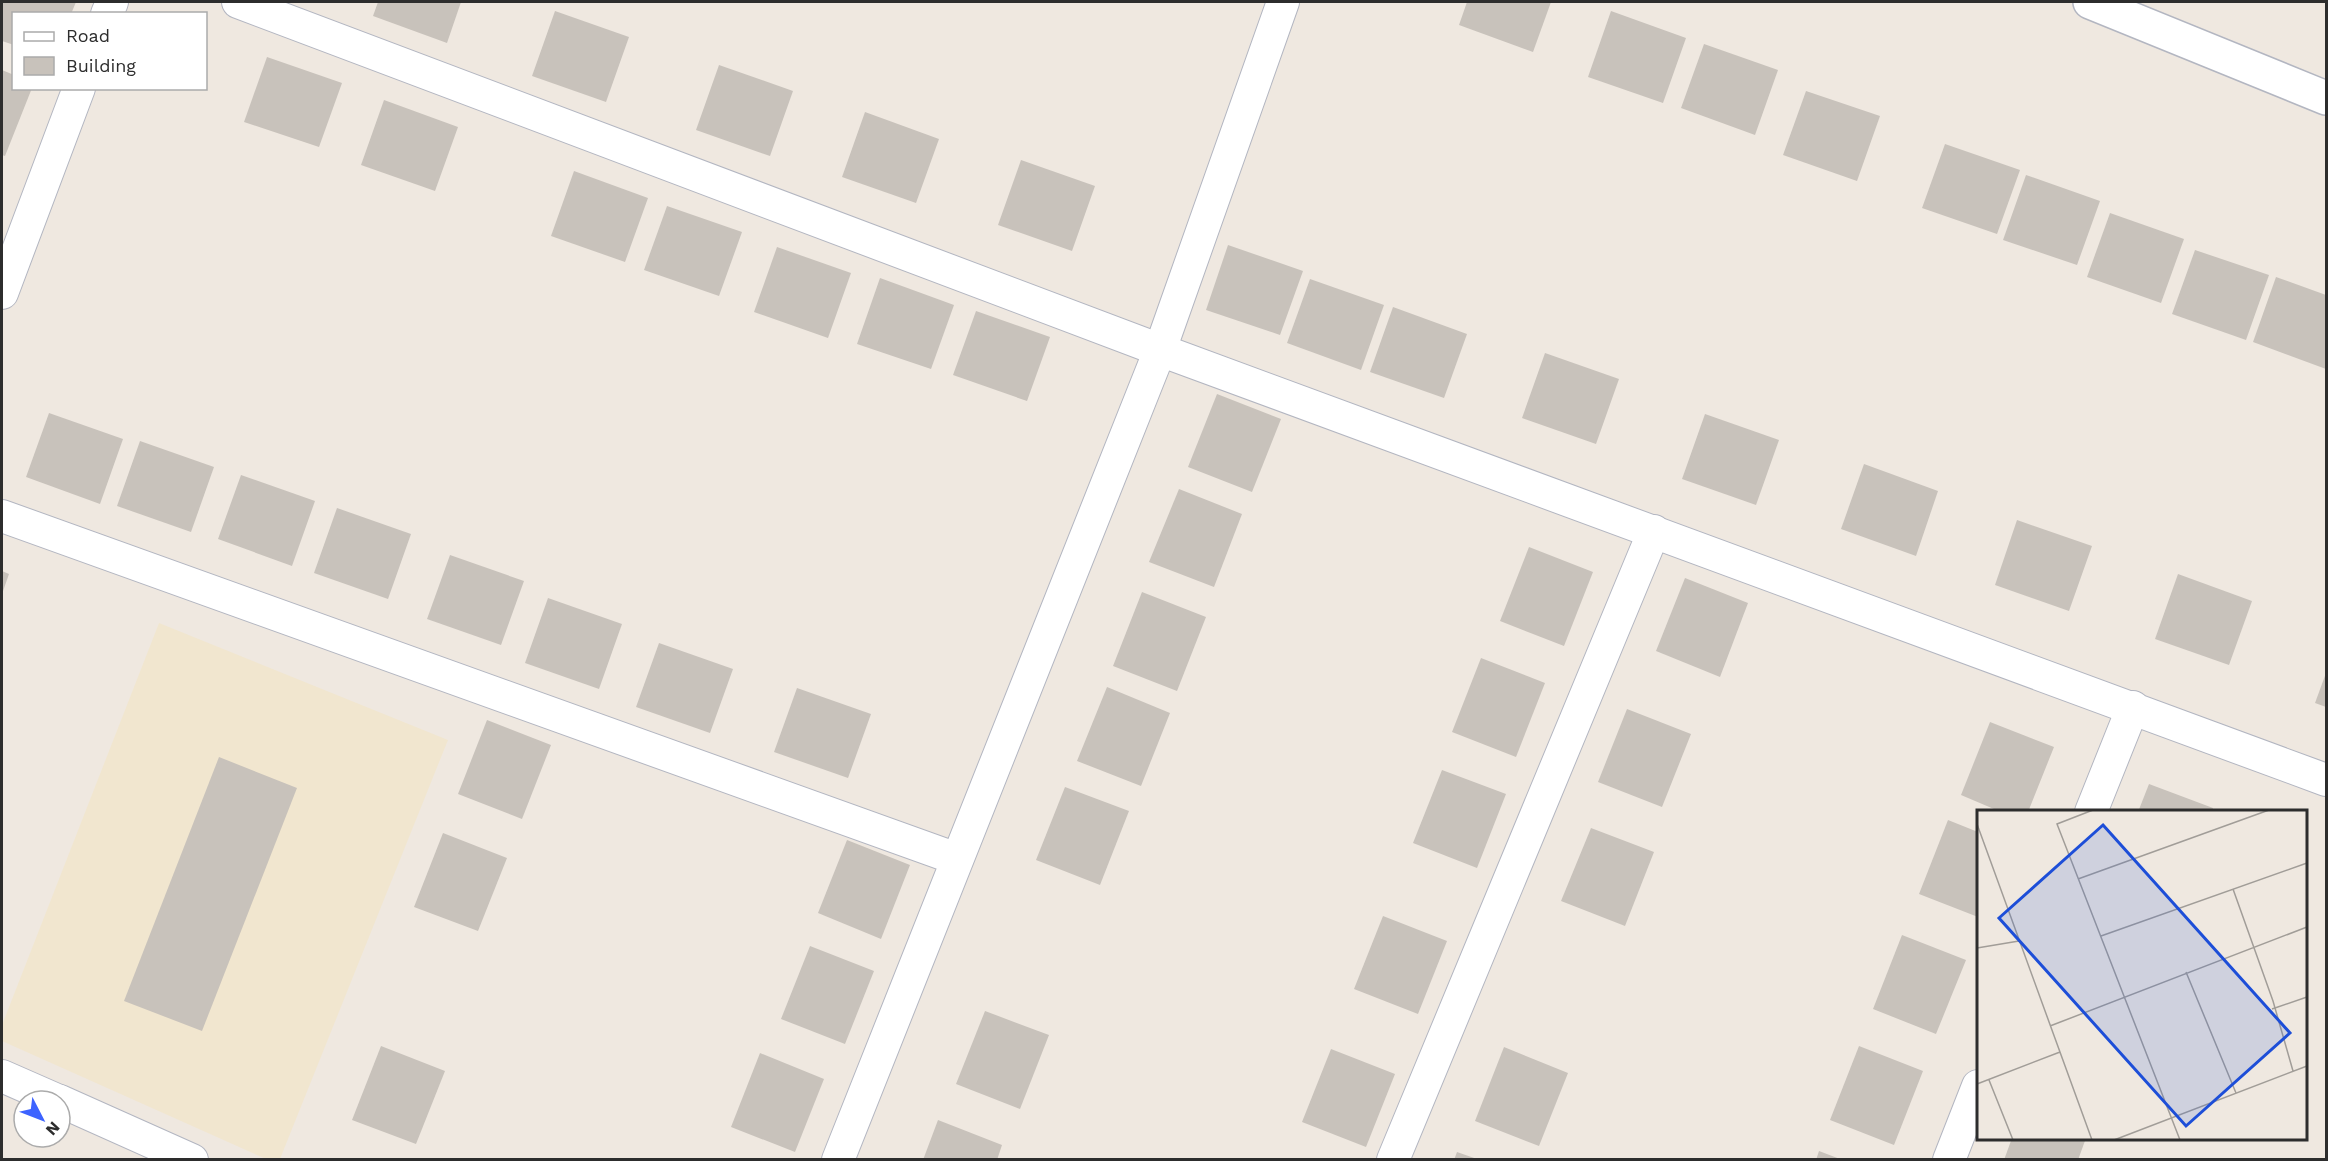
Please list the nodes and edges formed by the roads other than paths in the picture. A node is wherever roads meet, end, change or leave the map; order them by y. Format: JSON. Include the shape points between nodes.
{"nodes":[{"id":1,"x":238,"y":2,"type":"edge"},
{"id":2,"x":1282,"y":2,"type":"edge"},
{"id":3,"x":2090,"y":2,"type":"edge"},
{"id":4,"x":78,"y":90,"type":"edge"},
{"id":5,"x":2326,"y":98,"type":"edge"},
{"id":6,"x":2,"y":293,"type":"edge"},
{"id":7,"x":1160,"y":350,"type":"junction"},
{"id":8,"x":2,"y":516,"type":"edge"},
{"id":9,"x":1654,"y":531,"type":"junction"},
{"id":10,"x":2133,"y":707,"type":"junction"},
{"id":11,"x":2326,"y":780,"type":"edge"},
{"id":12,"x":2092,"y":810,"type":"edge"},
{"id":13,"x":957,"y":860,"type":"junction"},
{"id":14,"x":2,"y":1076,"type":"edge"},
{"id":15,"x":32,"y":1089,"type":"edge"},
{"id":16,"x":1977,"y":1089,"type":"edge"},
{"id":17,"x":72,"y":1107,"type":"edge"},
{"id":18,"x":192,"y":1160,"type":"edge"},
{"id":19,"x":838,"y":1160,"type":"edge"},
{"id":20,"x":1393,"y":1160,"type":"edge"},
{"id":21,"x":1949,"y":1160,"type":"edge"}],
"edges":[{"from":1,"to":7,"type":"street"},
{"from":2,"to":7,"type":"street"},
{"from":3,"to":5,"type":"street"},
{"from":4,"to":6,"type":"street"},
{"from":7,"to":9,"type":"street"},
{"from":7,"to":13,"type":"street"},
{"from":8,"to":13,"type":"street"},
{"from":9,"to":10,"type":"street"},
{"from":9,"to":20,"type":"street"},
{"from":10,"to":11,"type":"street"},
{"from":10,"to":12,"type":"street"},
{"from":13,"to":19,"type":"street"},
{"from":14,"to":15,"type":"street"},
{"from":16,"to":21,"type":"street"},
{"from":17,"to":18,"type":"street"}]}
